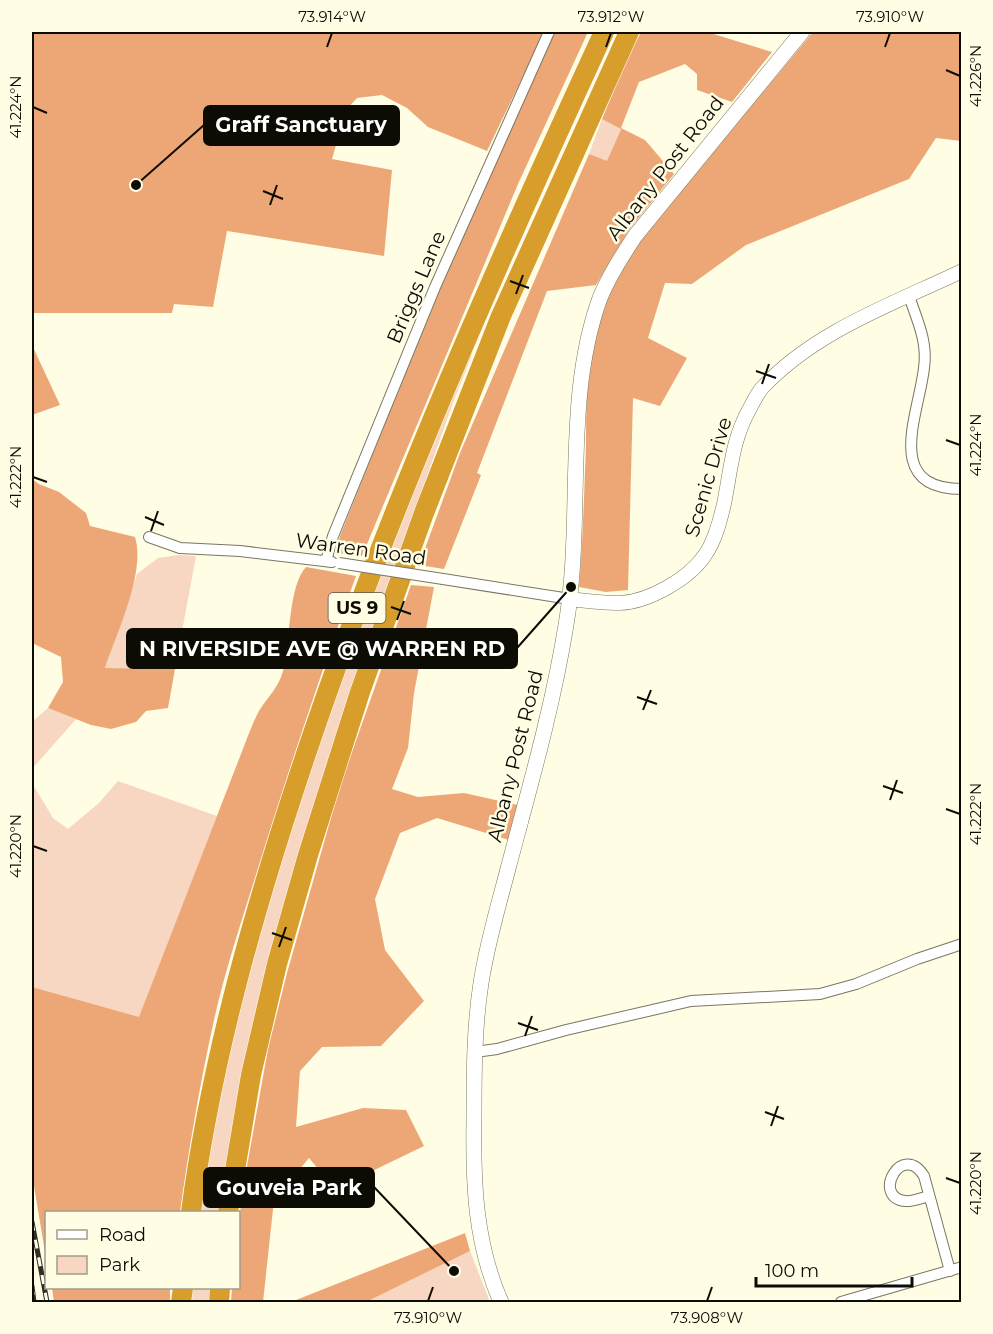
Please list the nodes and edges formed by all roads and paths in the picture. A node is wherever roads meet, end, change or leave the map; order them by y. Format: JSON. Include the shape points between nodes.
{"nodes":[{"id":1,"x":549,"y":32,"type":"edge"},
{"id":2,"x":604,"y":32,"type":"edge"},
{"id":3,"x":629,"y":32,"type":"edge"},
{"id":4,"x":802,"y":32,"type":"edge"},
{"id":5,"x":962,"y":271,"type":"edge"},
{"id":6,"x":909,"y":296,"type":"junction"},
{"id":7,"x":962,"y":489,"type":"edge"},
{"id":8,"x":149,"y":537,"type":"dead end"},
{"id":9,"x":326,"y":561,"type":"junction"},
{"id":10,"x":570,"y":599,"type":"junction"},
{"id":11,"x":962,"y":944,"type":"edge"},
{"id":12,"x":475,"y":1052,"type":"junction"},
{"id":13,"x":928,"y":1196,"type":"dead end"},
{"id":14,"x":191,"y":1211,"type":"edge"},
{"id":15,"x":228,"y":1211,"type":"edge"},
{"id":16,"x":962,"y":1267,"type":"edge"},
{"id":17,"x":950,"y":1271,"type":"junction"},
{"id":18,"x":501,"y":1302,"type":"edge"},
{"id":19,"x":841,"y":1302,"type":"edge"}],
"edges":[{"from":1,"to":9,"type":"street","name":"Briggs Lane","via":[[430,297]]},
{"from":2,"to":14,"type":"highway","number":"US 9","via":[[463,345],[333,674],[244,957],[207,1114]]},
{"from":3,"to":15,"type":"highway","number":"US 9","via":[[501,316],[423,513],[367,670],[277,964],[249,1086]]},
{"from":4,"to":10,"type":"main road","name":"Albany Post Road","via":[[646,220],[601,295],[582,374]]},
{"from":5,"to":6,"type":"street","name":"Scenic Drive"},
{"from":6,"to":7,"type":"street","via":[[924,339],[925,367],[910,454],[922,478],[944,489]]},
{"from":6,"to":10,"type":"street","name":"Scenic Drive","via":[[816,342],[760,390],[741,424],[713,541],[684,576],[660,592],[622,603]]},
{"from":8,"to":9,"type":"street","name":"Warren Road","via":[[180,548]]},
{"from":9,"to":10,"type":"street","name":"Warren Road","bridge":true},
{"from":10,"to":12,"type":"main road","name":"Albany Post Road","via":[[552,694],[482,975]]},
{"from":11,"to":12,"type":"street","via":[[820,994],[691,1001]]},
{"from":12,"to":18,"type":"main road","name":"Albany Post Road","via":[[476,1213],[484,1255]]},
{"from":13,"to":17,"type":"street"},
{"from":16,"to":17,"type":"street"},
{"from":17,"to":19,"type":"street"}]}
